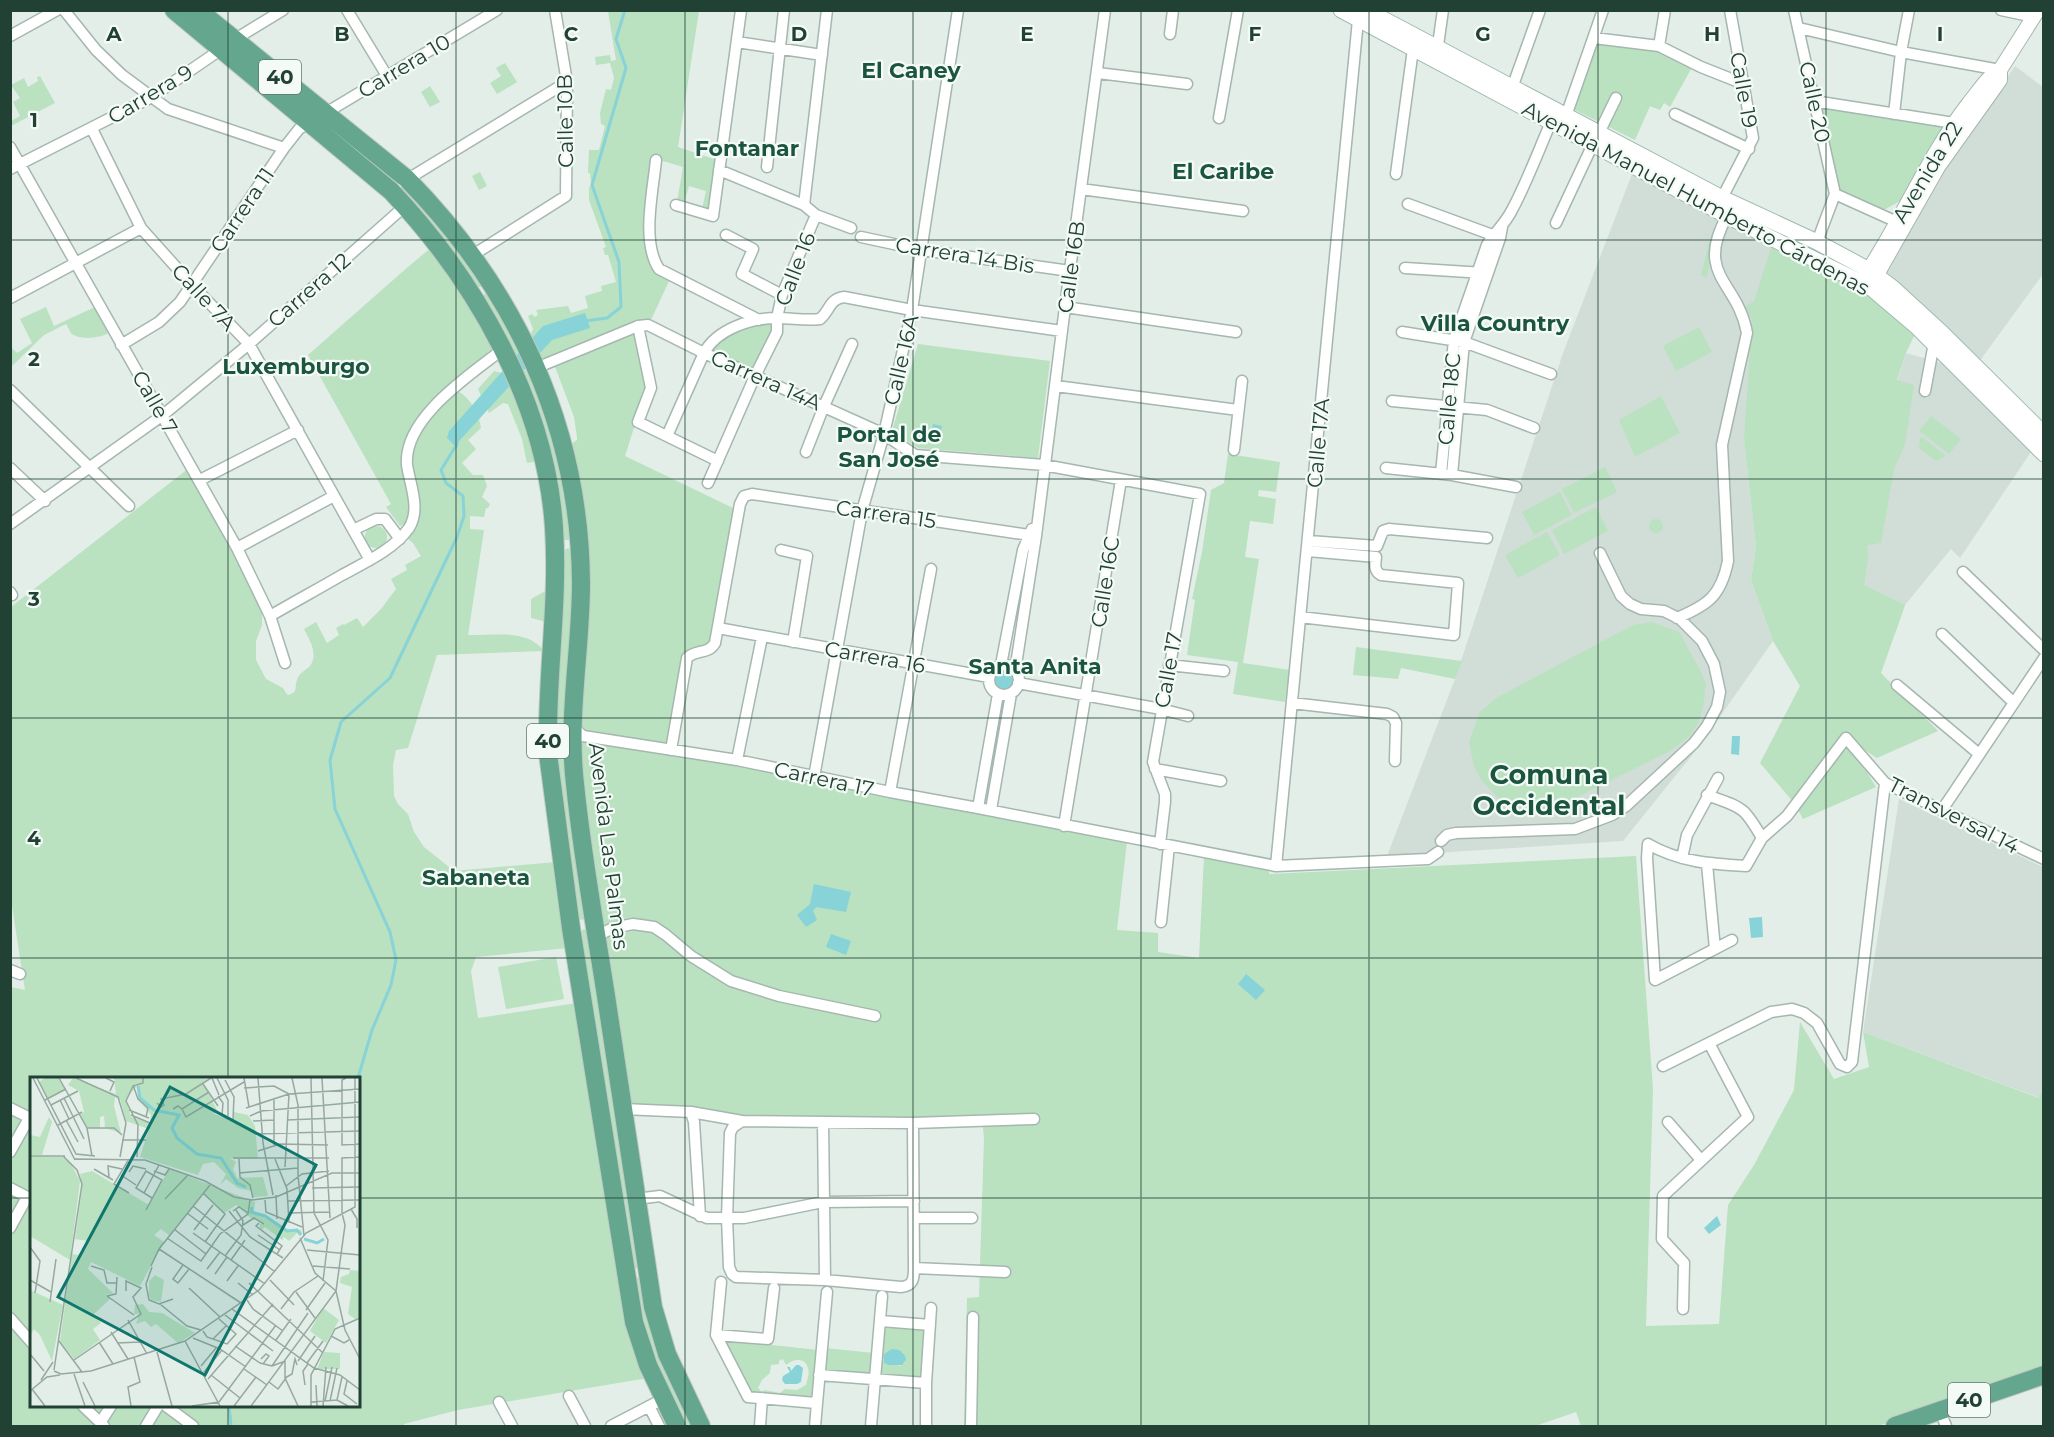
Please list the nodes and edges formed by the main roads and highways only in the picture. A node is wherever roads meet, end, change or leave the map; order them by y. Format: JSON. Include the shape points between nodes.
{"nodes":[{"id":1,"x":174,"y":10,"type":"edge"},
{"id":2,"x":198,"y":10,"type":"edge"},
{"id":3,"x":1341,"y":10,"type":"edge"},
{"id":4,"x":1362,"y":15,"type":"edge"},
{"id":5,"x":228,"y":45,"type":"junction"},
{"id":6,"x":1437,"y":55,"type":"junction"},
{"id":7,"x":318,"y":118,"type":"junction"},
{"id":8,"x":1596,"y":139,"type":"junction"},
{"id":9,"x":1869,"y":279,"type":"junction"},
{"id":10,"x":492,"y":284,"type":"junction"},
{"id":11,"x":473,"y":295,"type":"junction"},
{"id":12,"x":1938,"y":338,"type":"junction"},
{"id":13,"x":2043,"y":434,"type":"edge"},
{"id":14,"x":2043,"y":454,"type":"edge"},
{"id":15,"x":579,"y":543,"type":"junction"},
{"id":16,"x":555,"y":546,"type":"junction"},
{"id":17,"x":571,"y":928,"type":"junction"},
{"id":18,"x":596,"y":929,"type":"junction"},
{"id":19,"x":648,"y":1272,"type":"junction"},
{"id":20,"x":626,"y":1275,"type":"junction"},
{"id":21,"x":2043,"y":1375,"type":"edge"},
{"id":22,"x":1943,"y":1419,"type":"edge"},
{"id":23,"x":677,"y":1426,"type":"edge"},
{"id":24,"x":701,"y":1426,"type":"edge"},
{"id":25,"x":1895,"y":1426,"type":"edge"}],
"edges":[{"from":1,"to":5,"type":"main road","name":"Avenida Las Palmas","number":"40"},
{"from":2,"to":5,"type":"main road","name":"Avenida Las Palmas","number":"40"},
{"from":3,"to":4,"type":"main road","name":"Avenida Manuel Humberto Cárdenas"},
{"from":4,"to":6,"type":"main road","name":"Avenida Manuel Humberto Cárdenas"},
{"from":4,"to":6,"type":"main road","name":"Avenida Manuel Humberto Cárdenas","via":[[1413,49]]},
{"from":5,"to":7,"type":"main road","name":"Avenida Las Palmas","number":"40"},
{"from":6,"to":8,"type":"main road","name":"Avenida Manuel Humberto Cárdenas","via":[[1551,122]]},
{"from":6,"to":8,"type":"main road","name":"Avenida Manuel Humberto Cárdenas","via":[[1566,116]]},
{"from":7,"to":10,"type":"main road","name":"Avenida Las Palmas","number":"40","via":[[407,179],[441,216]]},
{"from":7,"to":11,"type":"main road","name":"Avenida Las Palmas","number":"40","via":[[405,206]]},
{"from":8,"to":9,"type":"main road","name":"Avenida Manuel Humberto Cárdenas","via":[[1727,216]]},
{"from":8,"to":9,"type":"main road","name":"Avenida Manuel Humberto Cárdenas","via":[[1817,242]]},
{"from":9,"to":12,"type":"main road","name":"Avenida Manuel Humberto Cárdenas"},
{"from":10,"to":11,"type":"main road"},
{"from":10,"to":15,"type":"main road","name":"Avenida Las Palmas","number":"40","via":[[518,329],[553,409],[574,497]]},
{"from":11,"to":16,"type":"main road","name":"Avenida Las Palmas","number":"40","via":[[503,349],[530,416],[551,501]]},
{"from":12,"to":13,"type":"main road","name":"Avenida Manuel Humberto Cárdenas"},
{"from":12,"to":14,"type":"main road","name":"Avenida Manuel Humberto Cárdenas"},
{"from":15,"to":16,"type":"main road"},
{"from":15,"to":18,"type":"main road","name":"Avenida Las Palmas","number":"40","via":[[575,787]]},
{"from":16,"to":17,"type":"main road","name":"Avenida Las Palmas","number":"40","via":[[548,754]]},
{"from":17,"to":18,"type":"main road"},
{"from":17,"to":20,"type":"main road","name":"Avenida Las Palmas","number":"40"},
{"from":18,"to":19,"type":"main road","name":"Avenida Las Palmas","number":"40"},
{"from":19,"to":20,"type":"main road"},
{"from":19,"to":24,"type":"main road","name":"Avenida Las Palmas","number":"40","via":[[655,1317],[667,1354]]},
{"from":20,"to":23,"type":"main road","name":"Avenida Las Palmas","number":"40","via":[[634,1322],[656,1402]]},
{"from":21,"to":22,"type":"main road","number":"40"},
{"from":22,"to":25,"type":"main road","number":"40"}]}
